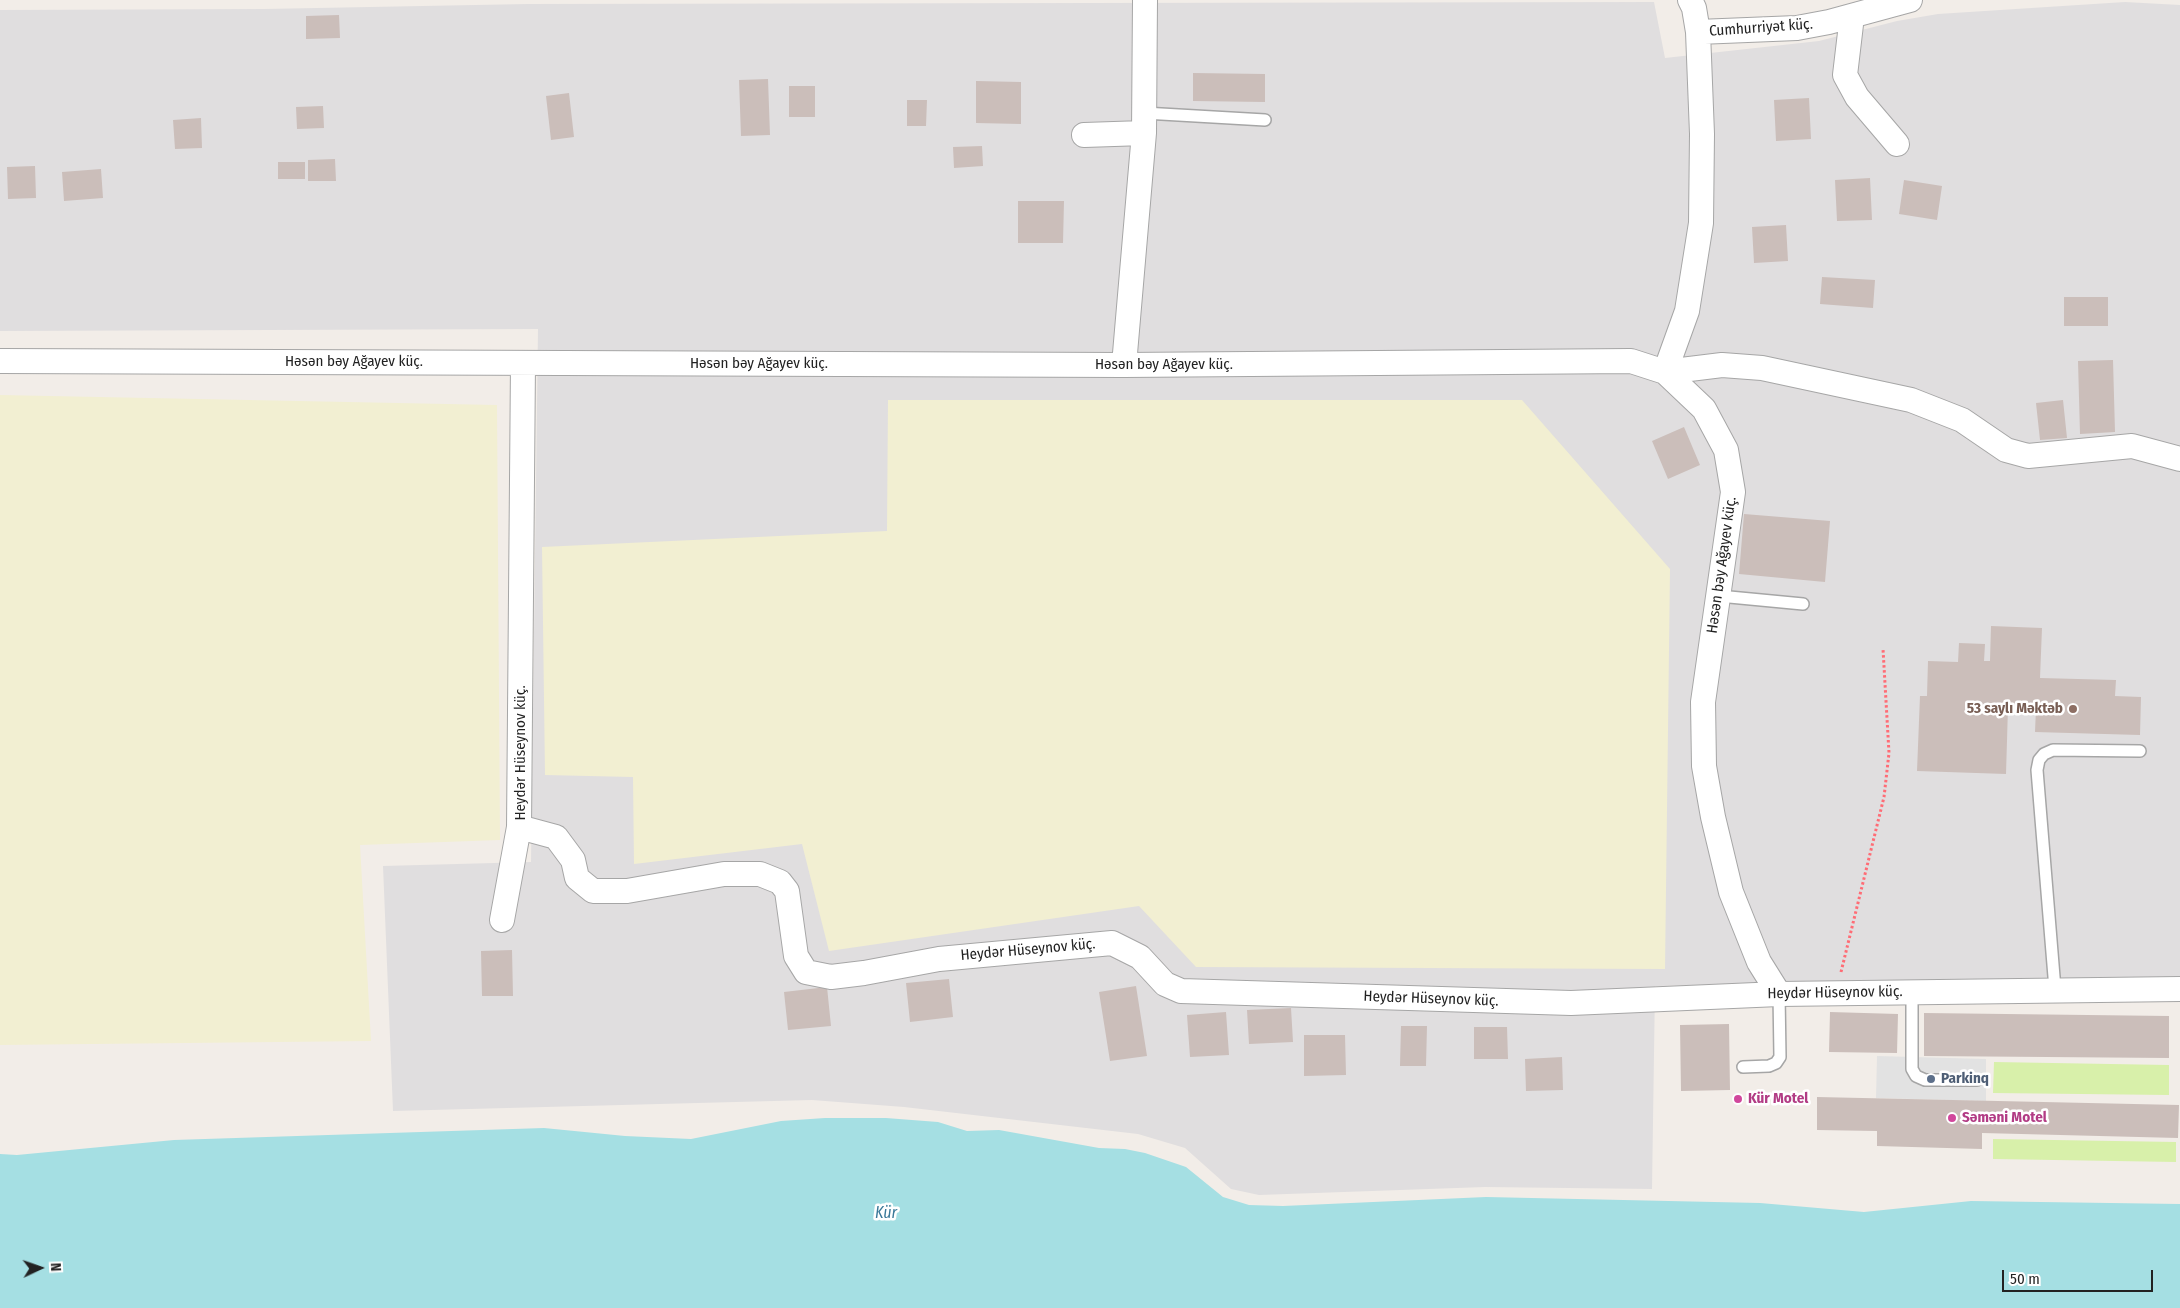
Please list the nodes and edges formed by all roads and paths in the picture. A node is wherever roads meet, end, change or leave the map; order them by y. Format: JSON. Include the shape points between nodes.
{"nodes":[{"id":1,"x":1145,"y":0,"type":"edge"},
{"id":2,"x":1690,"y":0,"type":"edge"},
{"id":3,"x":1910,"y":0,"type":"edge"},
{"id":4,"x":1852,"y":16,"type":"junction"},
{"id":5,"x":1698,"y":32,"type":"junction"},
{"id":6,"x":1265,"y":120,"type":"dead end"},
{"id":7,"x":1144,"y":123,"type":"junction"},
{"id":8,"x":1084,"y":134,"type":"dead end"},
{"id":9,"x":1897,"y":144,"type":"dead end"},
{"id":10,"x":0,"y":361,"type":"edge"},
{"id":11,"x":523,"y":363,"type":"junction"},
{"id":12,"x":1124,"y":365,"type":"junction"},
{"id":13,"x":1665,"y":372,"type":"junction"},
{"id":14,"x":2180,"y":459,"type":"edge"},
{"id":15,"x":1719,"y":596,"type":"junction"},
{"id":16,"x":1803,"y":604,"type":"dead end"},
{"id":17,"x":1883,"y":649,"type":"dead end"},
{"id":18,"x":2140,"y":751,"type":"dead end"},
{"id":19,"x":520,"y":827,"type":"junction"},
{"id":20,"x":502,"y":920,"type":"dead end"},
{"id":21,"x":2180,"y":988,"type":"edge"},
{"id":22,"x":2055,"y":989,"type":"junction"},
{"id":23,"x":1912,"y":991,"type":"junction"},
{"id":24,"x":1837,"y":992,"type":"junction"},
{"id":25,"x":1778,"y":994,"type":"junction"},
{"id":26,"x":1743,"y":1067,"type":"dead end"},
{"id":27,"x":1977,"y":1080,"type":"dead end"}],
"edges":[{"from":1,"to":7,"type":"street"},
{"from":2,"to":5,"type":"street"},
{"from":3,"to":4,"type":"street","name":"Cumhurriyət küç."},
{"from":4,"to":5,"type":"street","name":"Cumhurriyət küç.","via":[[1797,28]]},
{"from":4,"to":9,"type":"street","via":[[1845,76],[1857,97]]},
{"from":5,"to":13,"type":"street","via":[[1701,223],[1687,311]]},
{"from":6,"to":7,"type":"lane"},
{"from":7,"to":8,"type":"street"},
{"from":7,"to":12,"type":"street"},
{"from":10,"to":11,"type":"street","name":"Həsən bəy Ağayev küç."},
{"from":11,"to":12,"type":"street","name":"Həsən bəy Ağayev küç."},
{"from":11,"to":19,"type":"street","name":"Heydər Hüseynov küç."},
{"from":12,"to":13,"type":"street","name":"Həsən bəy Ağayev küç.","via":[[1631,361]]},
{"from":13,"to":14,"type":"street","via":[[1722,365],[1762,368],[1911,400],[1962,420],[2006,450],[2028,456],[2132,446]]},
{"from":13,"to":15,"type":"street","name":"Həsən bəy Ağayev küç.","via":[[1704,409],[1726,450],[1733,492]]},
{"from":15,"to":16,"type":"lane"},
{"from":15,"to":25,"type":"street","name":"Həsən bəy Ağayev küç.","via":[[1703,702],[1704,766],[1731,892],[1759,962]]},
{"from":17,"to":24,"type":"path","via":[[1889,753],[1884,797]]},
{"from":18,"to":22,"type":"lane","via":[[2053,750],[2039,760]]},
{"from":19,"to":20,"type":"street"},
{"from":19,"to":25,"type":"street","name":"Heydər Hüseynov küç.","via":[[556,837],[573,860],[577,878],[593,891],[627,891],[724,874],[760,874],[780,882],[787,892],[796,956],[806,972],[831,977],[938,959],[1112,943],[1140,957],[1165,984],[1181,991],[1571,1004]]},
{"from":21,"to":22,"type":"street","name":"Heydər Hüseynov küç."},
{"from":22,"to":23,"type":"street","name":"Heydər Hüseynov küç."},
{"from":23,"to":24,"type":"street","name":"Heydər Hüseynov küç."},
{"from":23,"to":27,"type":"lane","via":[[1912,1069],[1916,1076],[1925,1080]]},
{"from":24,"to":25,"type":"street","name":"Heydər Hüseynov küç."},
{"from":25,"to":26,"type":"lane","via":[[1780,1057],[1769,1066]]}]}
